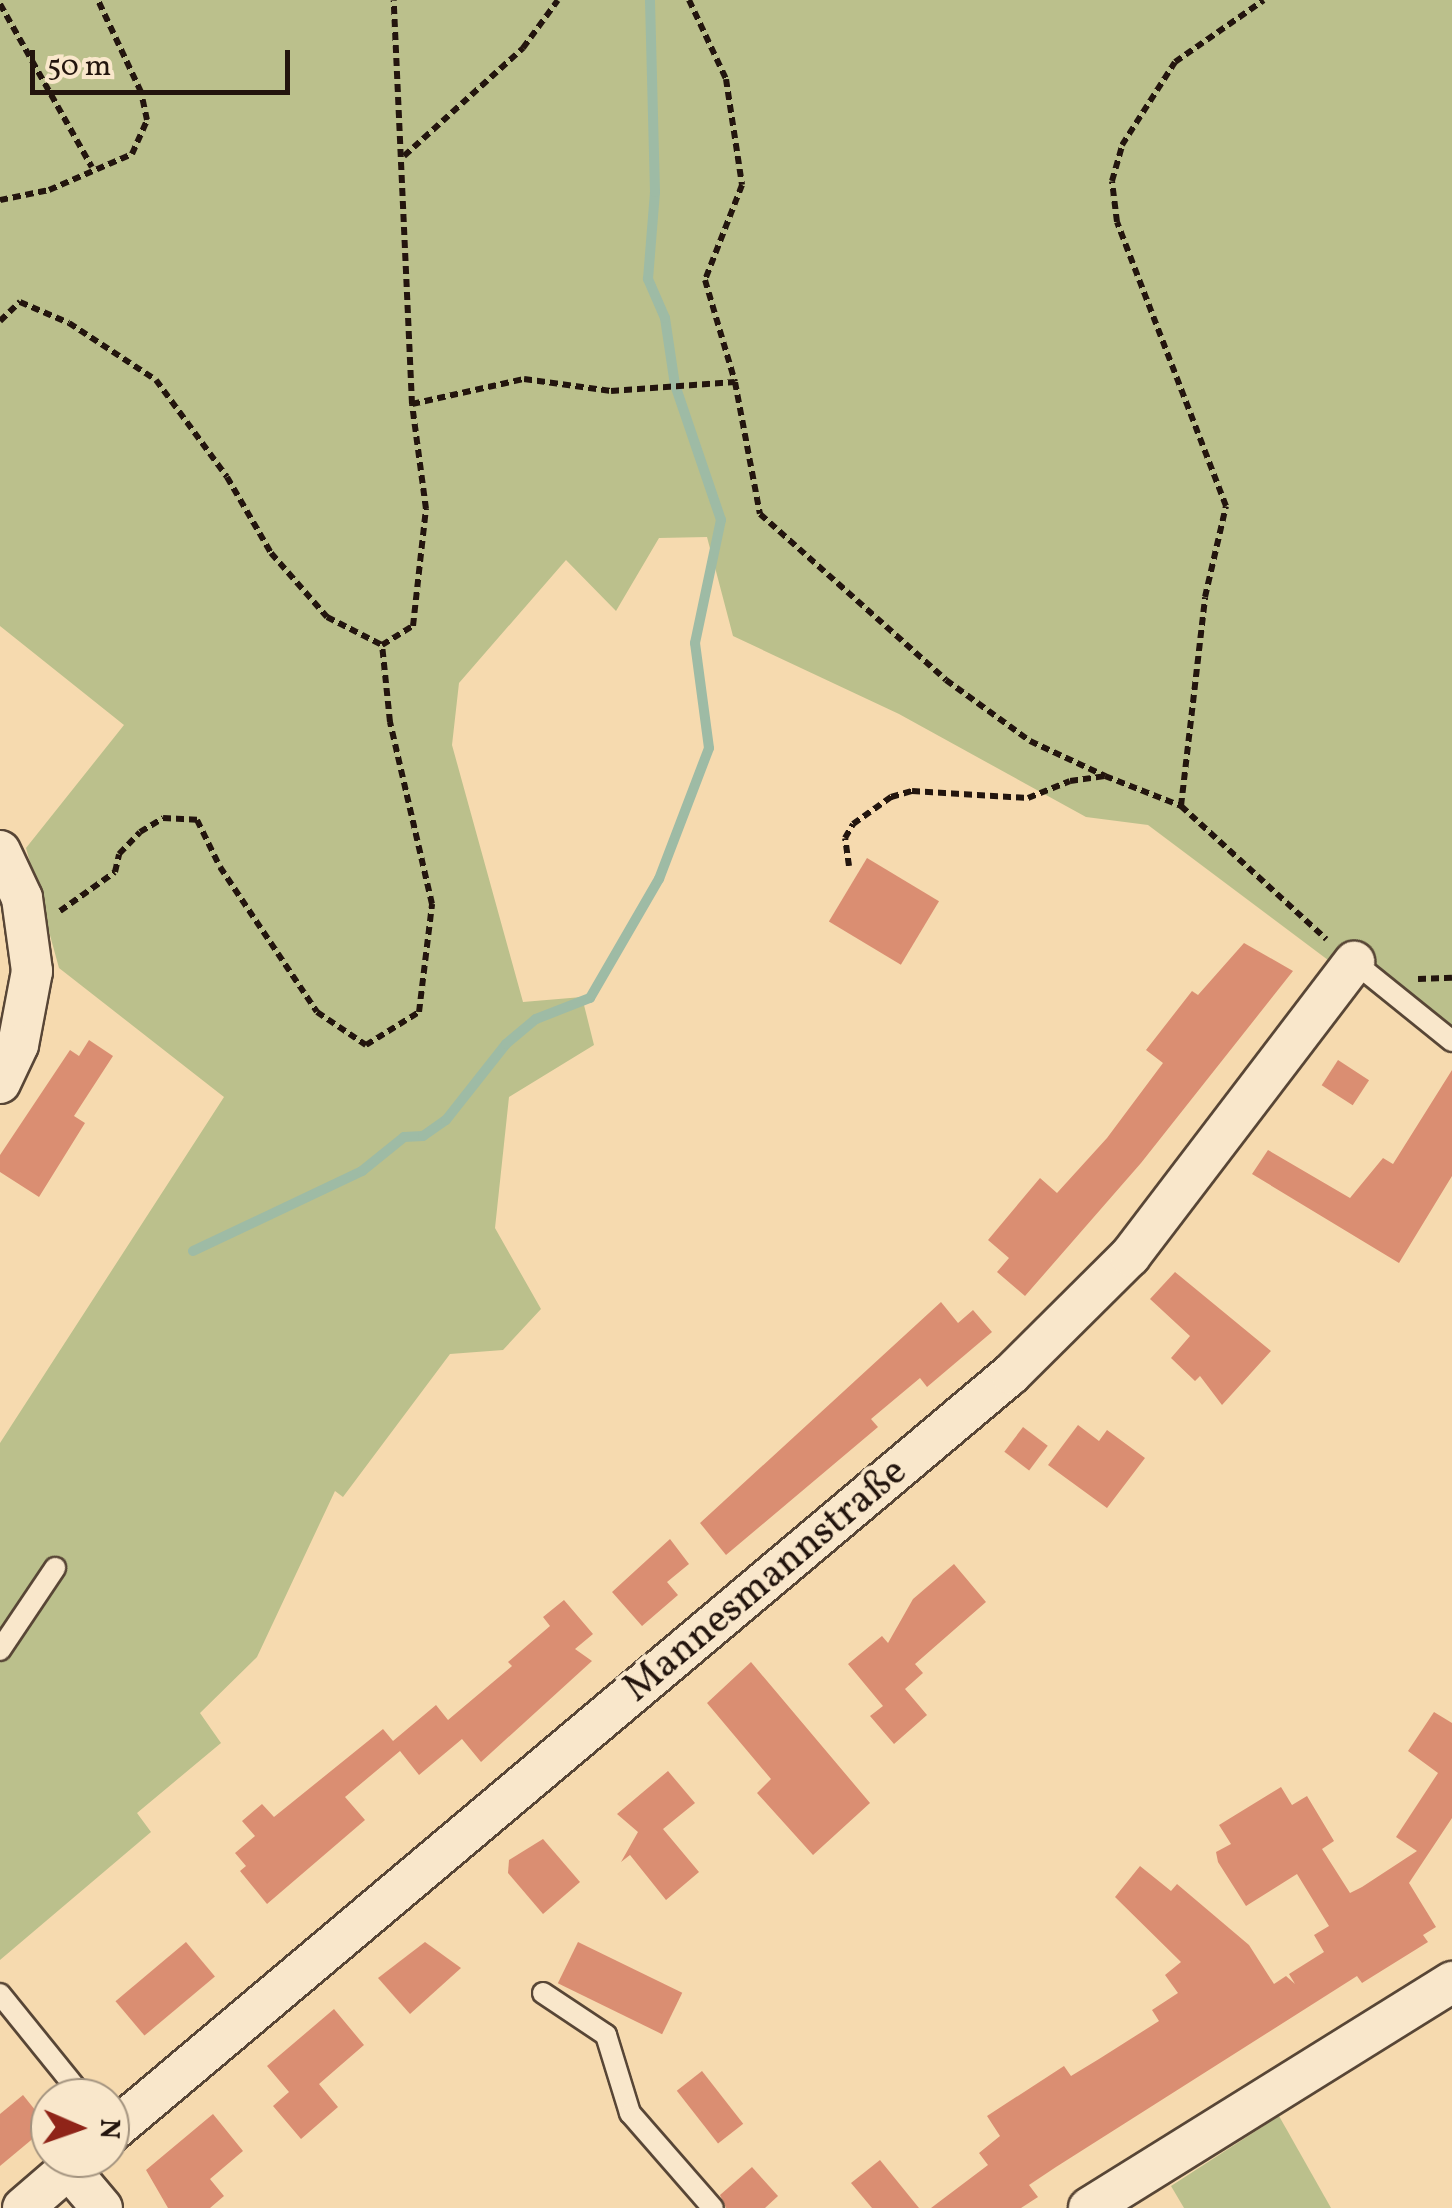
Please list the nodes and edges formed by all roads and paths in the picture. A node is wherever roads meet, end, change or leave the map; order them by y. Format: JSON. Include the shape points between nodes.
{"nodes":[{"id":1,"x":98,"y":0,"type":"edge"},
{"id":2,"x":394,"y":0,"type":"edge"},
{"id":3,"x":558,"y":0,"type":"edge"},
{"id":4,"x":689,"y":0,"type":"edge"},
{"id":5,"x":1264,"y":0,"type":"edge"},
{"id":6,"x":0,"y":4,"type":"edge"},
{"id":7,"x":403,"y":156,"type":"junction"},
{"id":8,"x":92,"y":167,"type":"junction"},
{"id":9,"x":0,"y":200,"type":"edge"},
{"id":10,"x":0,"y":321,"type":"edge"},
{"id":11,"x":735,"y":382,"type":"junction"},
{"id":12,"x":412,"y":404,"type":"junction"},
{"id":13,"x":382,"y":645,"type":"junction"},
{"id":14,"x":1106,"y":776,"type":"junction"},
{"id":15,"x":1181,"y":806,"type":"junction"},
{"id":16,"x":0,"y":851,"type":"edge"},
{"id":17,"x":848,"y":866,"type":"dead end"},
{"id":18,"x":30,"y":932,"type":"junction"},
{"id":19,"x":1354,"y":962,"type":"junction"},
{"id":20,"x":1452,"y":1041,"type":"edge"},
{"id":21,"x":0,"y":1082,"type":"edge"},
{"id":22,"x":55,"y":1568,"type":"dead end"},
{"id":23,"x":0,"y":1650,"type":"edge"},
{"id":24,"x":1452,"y":1982,"type":"edge"},
{"id":25,"x":543,"y":1993,"type":"dead end"},
{"id":26,"x":0,"y":1994,"type":"edge"},
{"id":27,"x":68,"y":2078,"type":"edge"},
{"id":28,"x":130,"y":2116,"type":"edge"},
{"id":29,"x":58,"y":2178,"type":"edge"},
{"id":30,"x":85,"y":2178,"type":"edge"},
{"id":31,"x":23,"y":2208,"type":"edge"},
{"id":32,"x":102,"y":2208,"type":"edge"},
{"id":33,"x":713,"y":2208,"type":"edge"},
{"id":34,"x":1090,"y":2208,"type":"edge"}],
"edges":[{"from":1,"to":8,"type":"path","via":[[147,120],[132,154]]},
{"from":2,"to":7,"type":"path"},
{"from":3,"to":7,"type":"path","via":[[523,48]]},
{"from":4,"to":11,"type":"path","via":[[726,79],[742,185],[705,280]]},
{"from":5,"to":15,"type":"path","via":[[1175,62],[1122,145],[1112,181],[1117,222],[1226,506],[1205,596]]},
{"from":6,"to":8,"type":"path"},
{"from":7,"to":12,"type":"path"},
{"from":8,"to":9,"type":"path","via":[[49,190]]},
{"from":10,"to":13,"type":"path","via":[[20,302],[69,324],[156,380],[227,477],[272,554],[327,617]]},
{"from":11,"to":12,"type":"path","via":[[611,392],[524,378]]},
{"from":11,"to":14,"type":"path","via":[[760,514],[946,680],[1030,741]]},
{"from":12,"to":13,"type":"path","via":[[426,509],[414,626]]},
{"from":13,"to":18,"type":"path","via":[[390,722],[432,904],[419,1012],[366,1045],[317,1012],[220,867],[197,820],[163,818],[140,832],[119,854],[115,872]]},
{"from":14,"to":15,"type":"path"},
{"from":14,"to":17,"type":"path","via":[[1028,798],[891,796],[853,824],[846,838]]},
{"from":15,"to":19,"type":"path"},
{"from":16,"to":18,"type":"street"},
{"from":18,"to":21,"type":"street","via":[[27,1008]]},
{"from":19,"to":20,"type":"lane"},
{"from":19,"to":28,"type":"street","name":"Mannesmannstraße","via":[[1130,1256],[1010,1374]]},
{"from":22,"to":23,"type":"lane"},
{"from":24,"to":34,"type":"street"},
{"from":25,"to":33,"type":"lane","via":[[606,2035],[630,2112]]},
{"from":26,"to":27,"type":"lane"},
{"from":29,"to":31,"type":"street"},
{"from":30,"to":32,"type":"street"}]}
